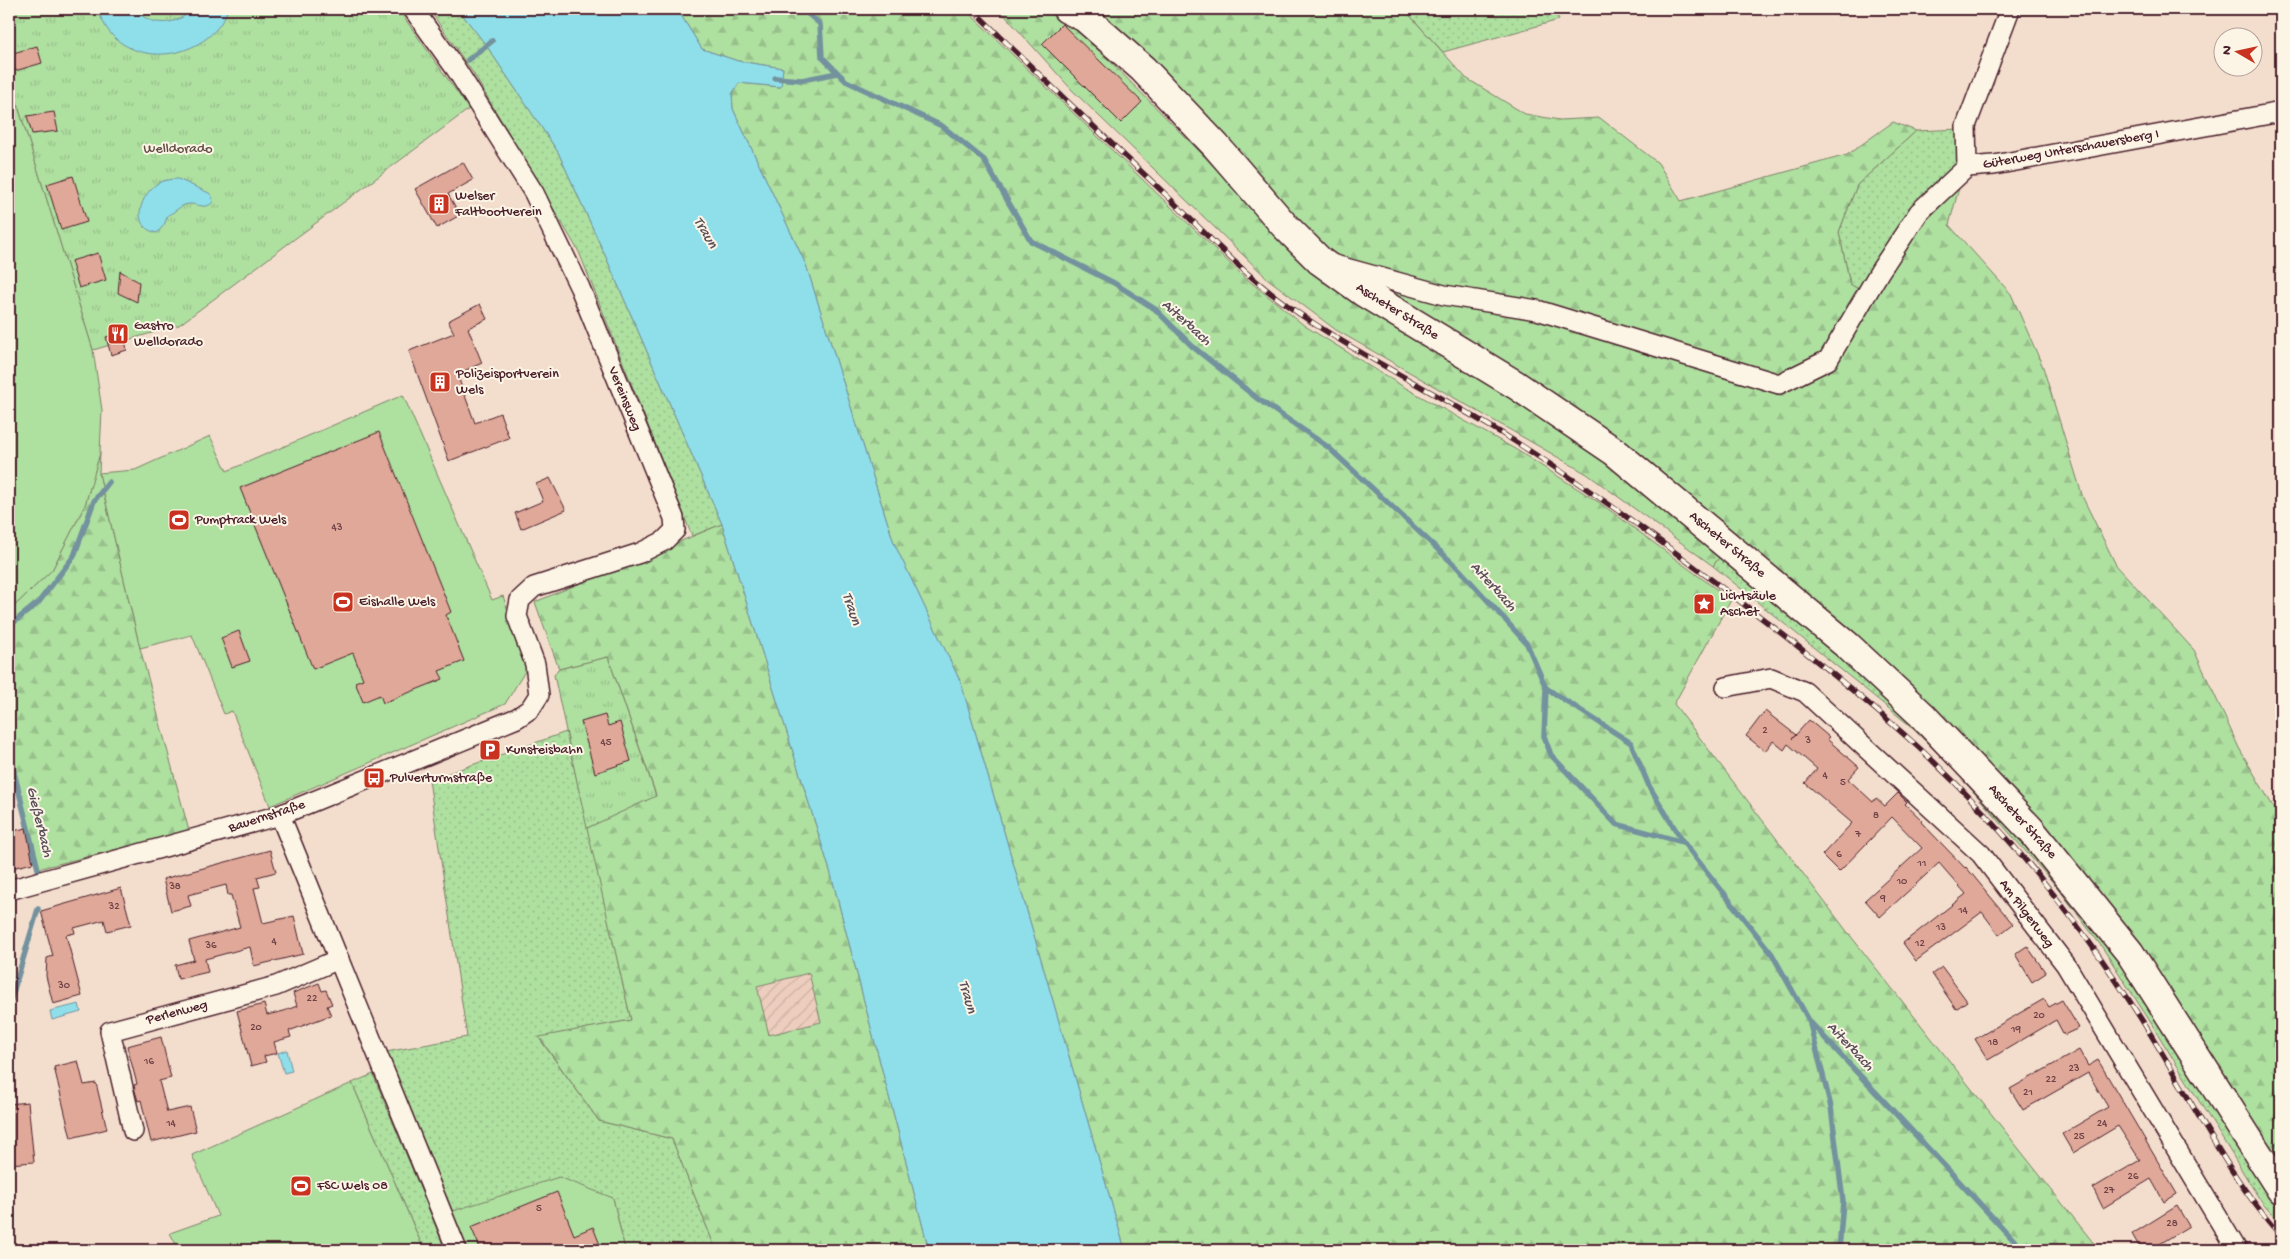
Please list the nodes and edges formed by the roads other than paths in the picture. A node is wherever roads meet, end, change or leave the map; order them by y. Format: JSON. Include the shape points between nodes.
{"nodes":[{"id":1,"x":413,"y":9,"type":"edge"},
{"id":2,"x":1067,"y":9,"type":"edge"},
{"id":3,"x":2010,"y":9,"type":"edge"},
{"id":4,"x":2281,"y":112,"type":"edge"},
{"id":5,"x":1966,"y":167,"type":"junction"},
{"id":6,"x":1320,"y":261,"type":"junction"},
{"id":7,"x":1726,"y":687,"type":"dead end"},
{"id":8,"x":516,"y":718,"type":"joint"},
{"id":9,"x":280,"y":815,"type":"junction"},
{"id":10,"x":9,"y":890,"type":"edge"},
{"id":11,"x":339,"y":959,"type":"junction"},
{"id":12,"x":133,"y":1131,"type":"dead end"},
{"id":13,"x":2281,"y":1190,"type":"edge"},
{"id":14,"x":457,"y":1250,"type":"edge"},
{"id":15,"x":2237,"y":1250,"type":"edge"}],
"edges":[{"from":1,"to":8,"type":"street","name":"Vereinsweg","via":[[456,68],[534,193],[580,288],[674,518],[674,530],[664,541],[640,553],[534,587],[520,600],[517,616],[535,664],[539,695],[530,709]]},
{"from":2,"to":6,"type":"main road","name":"Ascheter Straße","via":[[1085,18],[1143,68]]},
{"from":3,"to":5,"type":"street","name":"Güterweg Unterschauersberg I","via":[[1966,126]]},
{"from":4,"to":5,"type":"street","name":"Güterweg Unterschauersberg I","via":[[1994,165]]},
{"from":5,"to":6,"type":"street","via":[[1919,212],[1828,360],[1779,384],[1537,310],[1444,295]]},
{"from":6,"to":13,"type":"main road","name":"Ascheter Straße","via":[[1363,292],[1516,385],[1615,452],[1848,646],[1922,715],[2031,830],[2130,953]]},
{"from":7,"to":15,"type":"street","name":"Am Pilgerweg","via":[[1771,678],[1805,692],[1981,854],[2066,965]]},
{"from":8,"to":9,"type":"street","name":"Bauernstraße"},
{"from":9,"to":10,"type":"street","name":"Bauernstraße"},
{"from":9,"to":11,"type":"street"},
{"from":11,"to":12,"type":"street","name":"Perlenweg","via":[[276,986],[110,1031]]},
{"from":11,"to":14,"type":"street"}]}
